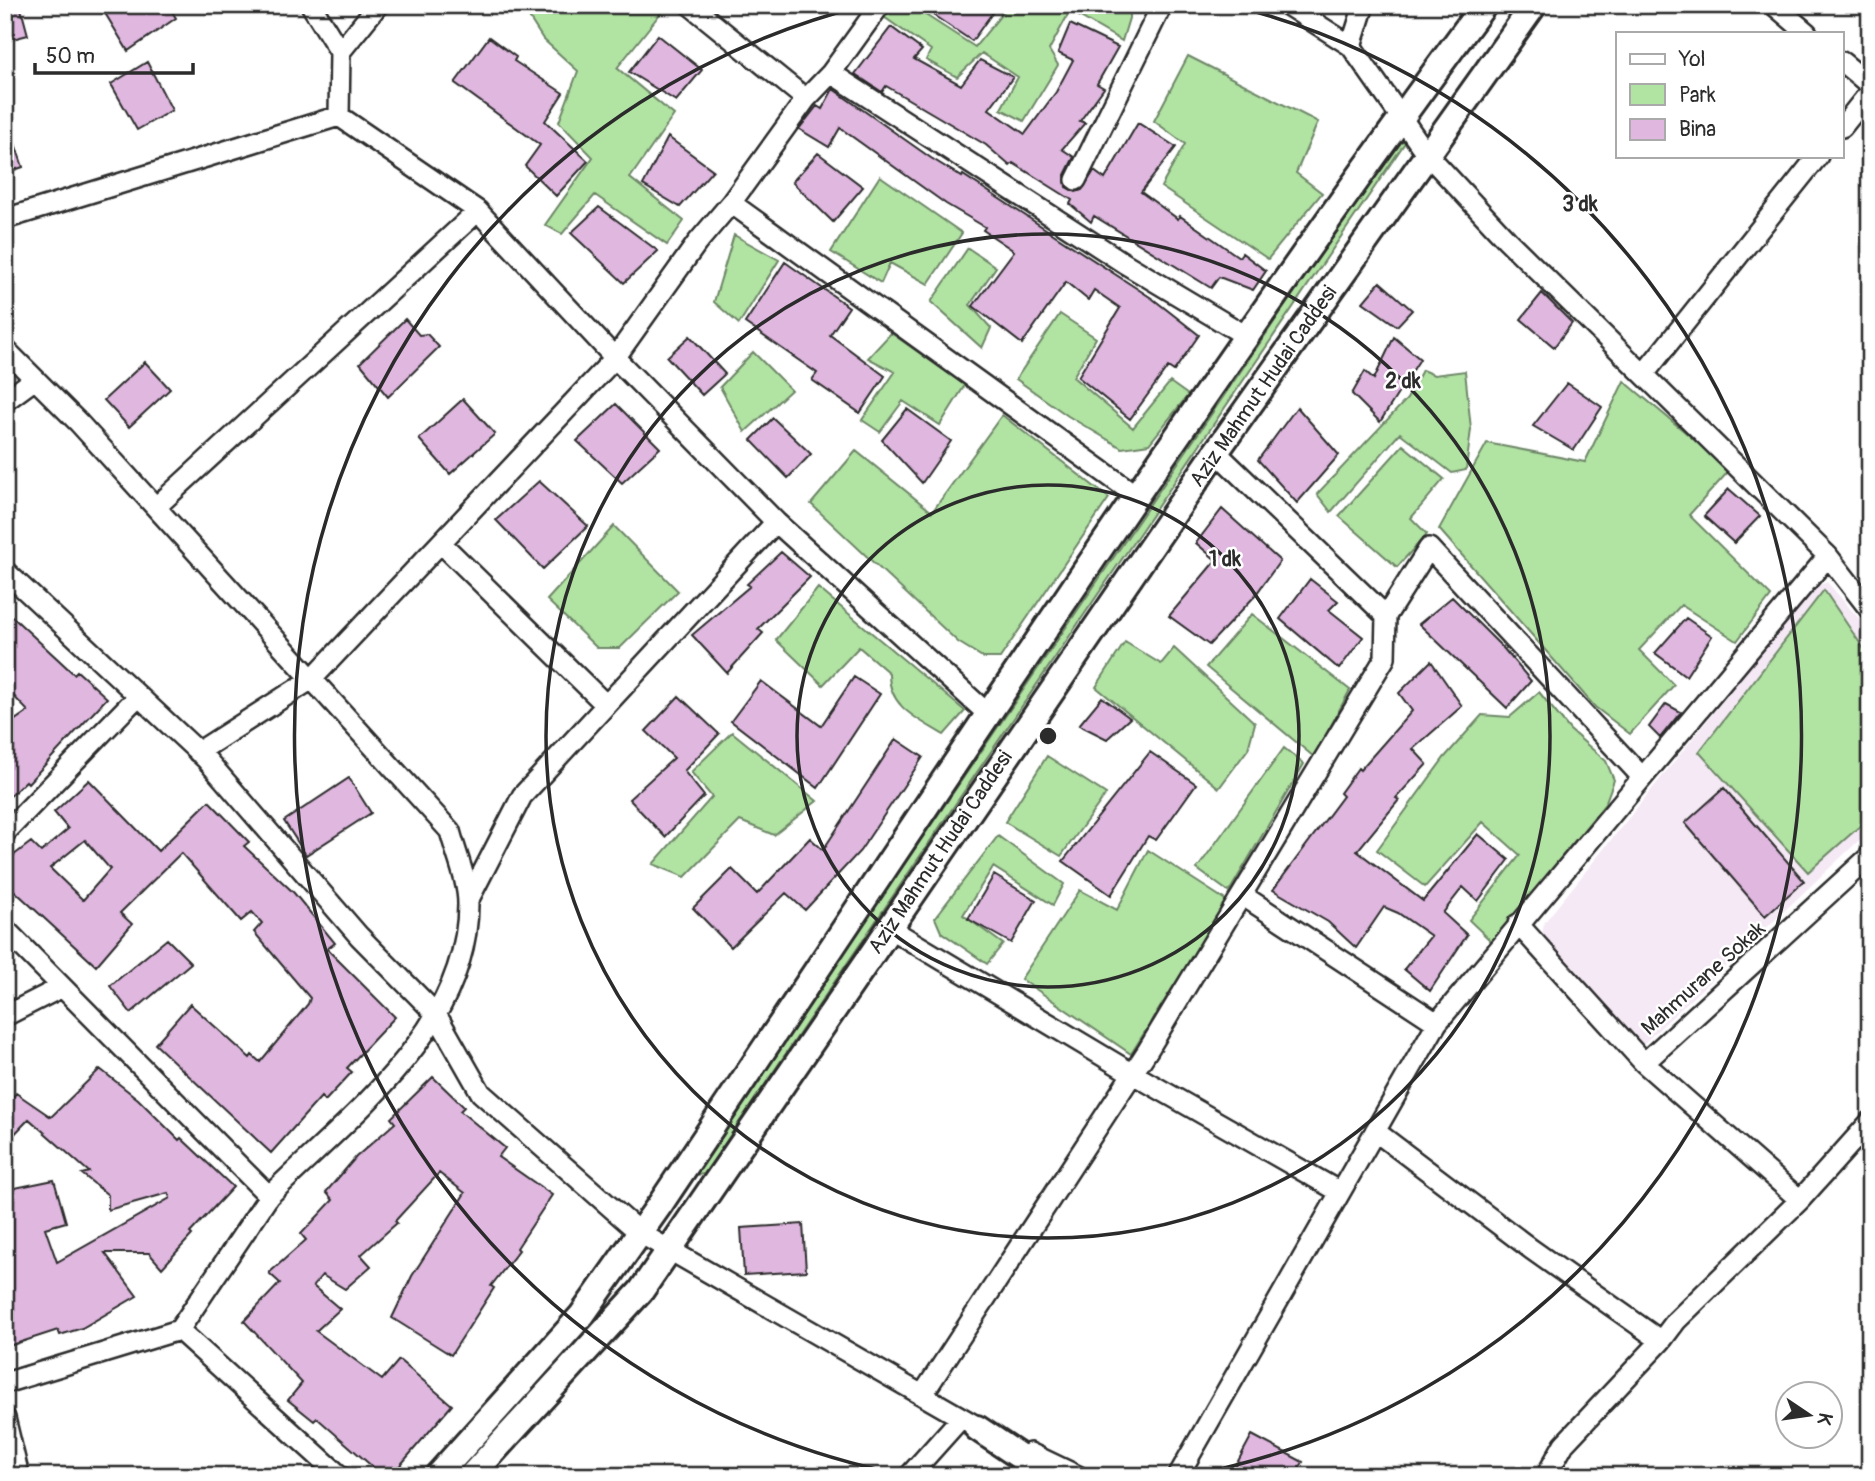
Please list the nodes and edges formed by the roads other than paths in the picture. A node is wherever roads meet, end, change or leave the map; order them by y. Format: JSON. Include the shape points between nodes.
{"nodes":[{"id":1,"x":311,"y":5,"type":"edge"},
{"id":2,"x":378,"y":5,"type":"edge"},
{"id":3,"x":690,"y":5,"type":"edge"},
{"id":4,"x":880,"y":5,"type":"edge"},
{"id":5,"x":1162,"y":5,"type":"edge"},
{"id":6,"x":1287,"y":5,"type":"edge"},
{"id":7,"x":1364,"y":5,"type":"edge"},
{"id":8,"x":1484,"y":5,"type":"edge"},
{"id":9,"x":1534,"y":5,"type":"edge"},
{"id":10,"x":1774,"y":5,"type":"edge"},
{"id":11,"x":1806,"y":32,"type":"edge"},
{"id":12,"x":1351,"y":46,"type":"junction"},
{"id":13,"x":340,"y":52,"type":"junction"},
{"id":14,"x":1843,"y":63,"type":"edge"},
{"id":15,"x":831,"y":73,"type":"junction"},
{"id":16,"x":1870,"y":86,"type":"edge"},
{"id":17,"x":1870,"y":92,"type":"edge"},
{"id":18,"x":806,"y":99,"type":"junction"},
{"id":19,"x":339,"y":116,"type":"junction"},
{"id":20,"x":1401,"y":117,"type":"junction"},
{"id":21,"x":1843,"y":126,"type":"edge"},
{"id":22,"x":1426,"y":153,"type":"junction"},
{"id":23,"x":1816,"y":158,"type":"edge"},
{"id":24,"x":1076,"y":180,"type":"dead end"},
{"id":25,"x":731,"y":203,"type":"junction"},
{"id":26,"x":478,"y":211,"type":"junction"},
{"id":27,"x":5,"y":219,"type":"edge"},
{"id":28,"x":1248,"y":337,"type":"junction"},
{"id":29,"x":5,"y":349,"type":"edge"},
{"id":30,"x":615,"y":358,"type":"junction"},
{"id":31,"x":1644,"y":374,"type":"junction"},
{"id":32,"x":35,"y":379,"type":"junction"},
{"id":33,"x":5,"y":401,"type":"edge"},
{"id":34,"x":1216,"y":452,"type":"junction"},
{"id":35,"x":1137,"y":496,"type":"junction"},
{"id":36,"x":156,"y":507,"type":"junction"},
{"id":37,"x":776,"y":522,"type":"junction"},
{"id":38,"x":442,"y":544,"type":"junction"},
{"id":39,"x":1828,"y":556,"type":"junction"},
{"id":40,"x":5,"y":571,"type":"edge"},
{"id":41,"x":1870,"y":610,"type":"edge"},
{"id":42,"x":1386,"y":616,"type":"junction"},
{"id":43,"x":312,"y":679,"type":"junction"},
{"id":44,"x":138,"y":696,"type":"junction"},
{"id":45,"x":606,"y":705,"type":"junction"},
{"id":46,"x":989,"y":715,"type":"junction"},
{"id":47,"x":198,"y":752,"type":"junction"},
{"id":48,"x":1642,"y":776,"type":"junction"},
{"id":49,"x":5,"y":833,"type":"edge"},
{"id":50,"x":1870,"y":856,"type":"edge"},
{"id":51,"x":1242,"y":895,"type":"junction"},
{"id":52,"x":468,"y":901,"type":"junction"},
{"id":53,"x":1518,"y":924,"type":"junction"},
{"id":54,"x":889,"y":928,"type":"junction"},
{"id":55,"x":5,"y":929,"type":"edge"},
{"id":56,"x":62,"y":987,"type":"junction"},
{"id":57,"x":436,"y":1014,"type":"junction"},
{"id":58,"x":5,"y":1016,"type":"edge"},
{"id":59,"x":1437,"y":1023,"type":"junction"},
{"id":60,"x":1644,"y":1063,"type":"junction"},
{"id":61,"x":1133,"y":1074,"type":"junction"},
{"id":62,"x":1870,"y":1122,"type":"edge"},
{"id":63,"x":1375,"y":1131,"type":"junction"},
{"id":64,"x":1340,"y":1192,"type":"junction"},
{"id":65,"x":269,"y":1196,"type":"junction"},
{"id":66,"x":1800,"y":1200,"type":"junction"},
{"id":67,"x":640,"y":1233,"type":"junction"},
{"id":68,"x":669,"y":1250,"type":"junction"},
{"id":69,"x":179,"y":1330,"type":"junction"},
{"id":70,"x":1661,"y":1341,"type":"junction"},
{"id":71,"x":5,"y":1383,"type":"edge"},
{"id":72,"x":923,"y":1394,"type":"junction"},
{"id":73,"x":5,"y":1418,"type":"edge"},
{"id":74,"x":969,"y":1423,"type":"junction"},
{"id":75,"x":19,"y":1476,"type":"edge"},
{"id":76,"x":340,"y":1476,"type":"edge"},
{"id":77,"x":437,"y":1476,"type":"edge"},
{"id":78,"x":471,"y":1476,"type":"edge"},
{"id":79,"x":909,"y":1476,"type":"edge"},
{"id":80,"x":1049,"y":1476,"type":"edge"},
{"id":81,"x":1078,"y":1476,"type":"edge"},
{"id":82,"x":1178,"y":1476,"type":"edge"},
{"id":83,"x":1546,"y":1476,"type":"edge"}],
"edges":[{"from":1,"to":13,"type":"street"},
{"from":2,"to":13,"type":"street"},
{"from":3,"to":18,"type":"street"},
{"from":4,"to":15,"type":"street"},
{"from":5,"to":24,"type":"street"},
{"from":6,"to":12,"type":"street"},
{"from":7,"to":12,"type":"street"},
{"from":8,"to":20,"type":"street","name":"Aziz Mahmut Hudai Caddesi"},
{"from":9,"to":22,"type":"street","name":"Aziz Mahmut Hudai Caddesi"},
{"from":10,"to":11,"type":"street"},
{"from":12,"to":20,"type":"street"},
{"from":13,"to":19,"type":"street"},
{"from":14,"to":16,"type":"street"},
{"from":15,"to":18,"type":"street"},
{"from":15,"to":28,"type":"street","via":[[1124,263]]},
{"from":17,"to":21,"type":"street"},
{"from":18,"to":25,"type":"street"},
{"from":19,"to":26,"type":"street"},
{"from":19,"to":27,"type":"street"},
{"from":20,"to":22,"type":"street"},
{"from":20,"to":28,"type":"street","name":"Aziz Mahmut Hudai Caddesi"},
{"from":22,"to":31,"type":"street"},
{"from":22,"to":34,"type":"street","name":"Aziz Mahmut Hudai Caddesi"},
{"from":23,"to":31,"type":"street"},
{"from":25,"to":30,"type":"street"},
{"from":25,"to":35,"type":"street"},
{"from":26,"to":30,"type":"street"},
{"from":26,"to":36,"type":"street"},
{"from":28,"to":35,"type":"street","name":"Aziz Mahmut Hudai Caddesi"},
{"from":29,"to":32,"type":"street"},
{"from":30,"to":37,"type":"street"},
{"from":30,"to":38,"type":"street"},
{"from":31,"to":39,"type":"street"},
{"from":32,"to":33,"type":"street"},
{"from":32,"to":36,"type":"street"},
{"from":34,"to":42,"type":"street"},
{"from":34,"to":54,"type":"street","name":"Aziz Mahmut Hudai Caddesi"},
{"from":35,"to":46,"type":"street","name":"Aziz Mahmut Hudai Caddesi"},
{"from":36,"to":43,"type":"street"},
{"from":37,"to":45,"type":"street"},
{"from":37,"to":46,"type":"street"},
{"from":38,"to":43,"type":"street"},
{"from":38,"to":45,"type":"street"},
{"from":39,"to":41,"type":"street"},
{"from":39,"to":48,"type":"street"},
{"from":40,"to":44,"type":"street"},
{"from":42,"to":48,"type":"street","via":[[1429,548]]},
{"from":42,"to":51,"type":"street","via":[[1385,658]]},
{"from":43,"to":47,"type":"street"},
{"from":43,"to":52,"type":"street","via":[[450,831]]},
{"from":44,"to":47,"type":"street"},
{"from":44,"to":49,"type":"street"},
{"from":45,"to":52,"type":"street","via":[[522,796]]},
{"from":46,"to":67,"type":"street","name":"Aziz Mahmut Hudai Caddesi"},
{"from":47,"to":57,"type":"street","via":[[359,936]]},
{"from":48,"to":53,"type":"street"},
{"from":50,"to":60,"type":"street","name":"Mahmurane Sokak"},
{"from":51,"to":59,"type":"street"},
{"from":51,"to":61,"type":"street"},
{"from":52,"to":57,"type":"street","via":[[465,949]]},
{"from":53,"to":59,"type":"street"},
{"from":53,"to":60,"type":"street","name":"Mahmurane Sokak"},
{"from":54,"to":61,"type":"street"},
{"from":54,"to":68,"type":"street","name":"Aziz Mahmut Hudai Caddesi"},
{"from":55,"to":56,"type":"street"},
{"from":56,"to":58,"type":"street"},
{"from":56,"to":65,"type":"street"},
{"from":57,"to":65,"type":"street","via":[[401,1066]]},
{"from":57,"to":67,"type":"street","via":[[481,1093]]},
{"from":59,"to":63,"type":"street"},
{"from":60,"to":66,"type":"street"},
{"from":61,"to":64,"type":"street"},
{"from":61,"to":72,"type":"street"},
{"from":62,"to":66,"type":"street"},
{"from":63,"to":64,"type":"street"},
{"from":63,"to":70,"type":"street"},
{"from":64,"to":82,"type":"street"},
{"from":65,"to":69,"type":"street"},
{"from":66,"to":70,"type":"street"},
{"from":67,"to":68,"type":"street"},
{"from":67,"to":77,"type":"street","name":"Aziz Mahmut Hudai Caddesi","via":[[582,1315]]},
{"from":68,"to":72,"type":"street"},
{"from":68,"to":78,"type":"street","name":"Aziz Mahmut Hudai Caddesi","via":[[641,1291]]},
{"from":69,"to":71,"type":"street"},
{"from":69,"to":76,"type":"street"},
{"from":70,"to":83,"type":"street","via":[[1564,1444]]},
{"from":72,"to":74,"type":"street"},
{"from":73,"to":75,"type":"street"},
{"from":74,"to":79,"type":"street"},
{"from":74,"to":80,"type":"street"},
{"from":74,"to":81,"type":"street"}]}
